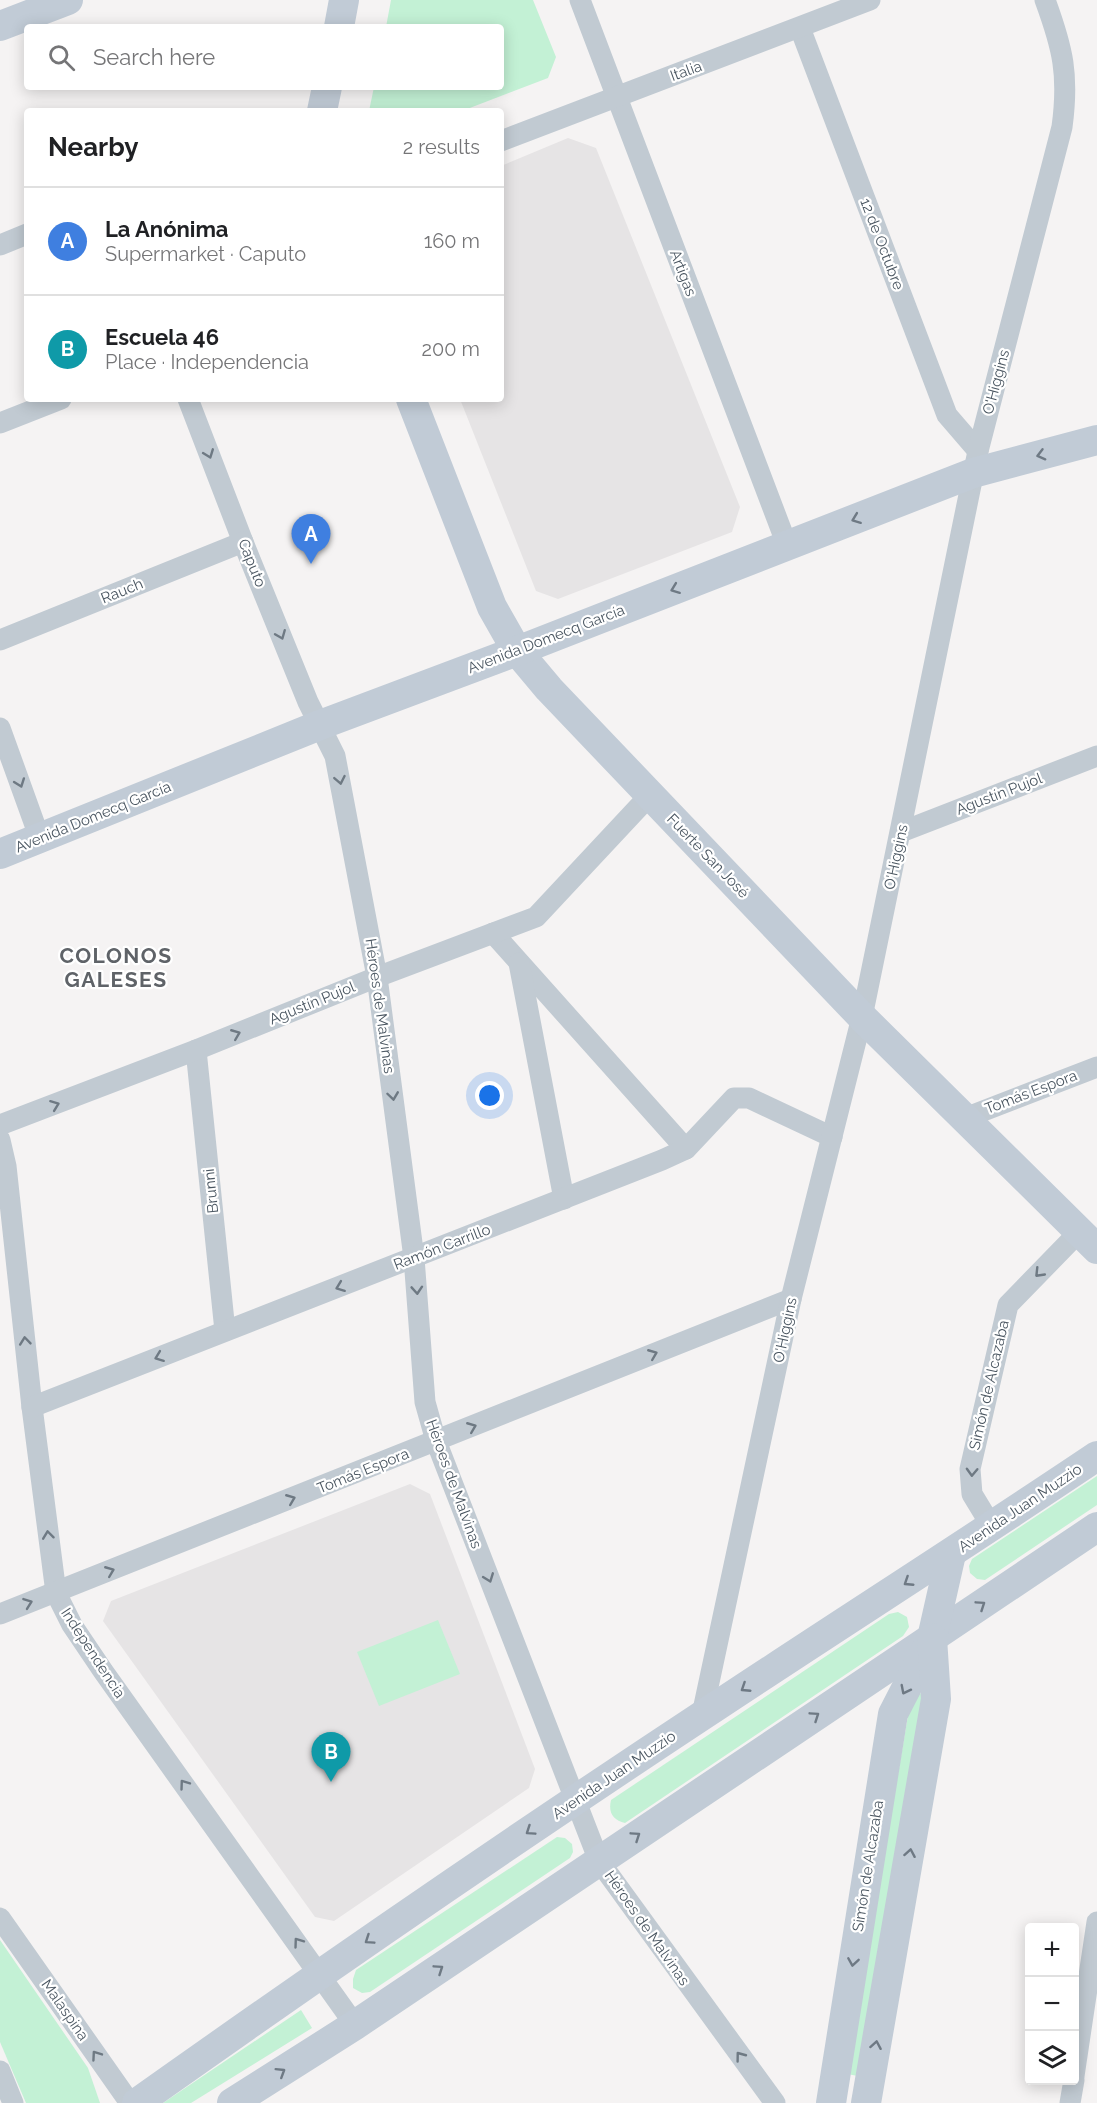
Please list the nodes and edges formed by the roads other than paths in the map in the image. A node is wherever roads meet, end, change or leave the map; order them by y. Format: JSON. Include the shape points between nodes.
{"nodes":[{"id":1,"x":68,"y":0,"type":"edge"},
{"id":2,"x":344,"y":0,"type":"edge"},
{"id":3,"x":580,"y":0,"type":"edge"},
{"id":4,"x":870,"y":0,"type":"edge"},
{"id":5,"x":1045,"y":0,"type":"edge"},
{"id":6,"x":340,"y":24,"type":"edge"},
{"id":7,"x":0,"y":26,"type":"edge"},
{"id":8,"x":800,"y":28,"type":"junction"},
{"id":9,"x":326,"y":90,"type":"edge"},
{"id":10,"x":615,"y":97,"type":"junction"},
{"id":11,"x":323,"y":108,"type":"edge"},
{"id":12,"x":504,"y":140,"type":"edge"},
{"id":13,"x":24,"y":235,"type":"edge"},
{"id":14,"x":0,"y":245,"type":"edge"},
{"id":15,"x":54,"y":402,"type":"edge"},
{"id":16,"x":189,"y":402,"type":"edge"},
{"id":17,"x":412,"y":402,"type":"edge"},
{"id":18,"x":0,"y":423,"type":"edge"},
{"id":19,"x":1097,"y":440,"type":"edge"},
{"id":20,"x":975,"y":462,"type":"junction"},
{"id":21,"x":243,"y":542,"type":"junction"},
{"id":22,"x":787,"y":545,"type":"junction"},
{"id":23,"x":0,"y":640,"type":"edge"},
{"id":24,"x":517,"y":651,"type":"junction"},
{"id":25,"x":320,"y":725,"type":"junction"},
{"id":26,"x":0,"y":728,"type":"edge"},
{"id":27,"x":1097,"y":756,"type":"edge"},
{"id":28,"x":650,"y":795,"type":"junction"},
{"id":29,"x":901,"y":832,"type":"junction"},
{"id":30,"x":40,"y":839,"type":"junction"},
{"id":31,"x":0,"y":854,"type":"edge"},
{"id":32,"x":493,"y":933,"type":"junction"},
{"id":33,"x":518,"y":962,"type":"junction"},
{"id":34,"x":377,"y":977,"type":"junction"},
{"id":35,"x":862,"y":1017,"type":"junction"},
{"id":36,"x":196,"y":1050,"type":"junction"},
{"id":37,"x":1097,"y":1067,"type":"edge"},
{"id":38,"x":964,"y":1118,"type":"junction"},
{"id":39,"x":0,"y":1125,"type":"edge"},
{"id":40,"x":832,"y":1137,"type":"junction"},
{"id":41,"x":0,"y":1140,"type":"edge"},
{"id":42,"x":686,"y":1149,"type":"junction"},
{"id":43,"x":564,"y":1199,"type":"junction"},
{"id":44,"x":1088,"y":1240,"type":"edge"},
{"id":45,"x":414,"y":1258,"type":"junction"},
{"id":46,"x":791,"y":1299,"type":"junction"},
{"id":47,"x":225,"y":1332,"type":"junction"},
{"id":48,"x":32,"y":1407,"type":"junction"},
{"id":49,"x":436,"y":1441,"type":"junction"},
{"id":50,"x":1097,"y":1456,"type":"edge"},
{"id":51,"x":992,"y":1527,"type":"junction"},
{"id":52,"x":1097,"y":1527,"type":"edge"},
{"id":53,"x":951,"y":1554,"type":"junction"},
{"id":54,"x":56,"y":1593,"type":"junction"},
{"id":55,"x":0,"y":1614,"type":"edge"},
{"id":56,"x":932,"y":1638,"type":"junction"},
{"id":57,"x":702,"y":1715,"type":"junction"},
{"id":58,"x":575,"y":1801,"type":"junction"},
{"id":59,"x":600,"y":1861,"type":"junction"},
{"id":60,"x":0,"y":1918,"type":"edge"},
{"id":61,"x":1097,"y":1922,"type":"edge"},
{"id":62,"x":320,"y":1973,"type":"junction"},
{"id":63,"x":356,"y":2025,"type":"junction"},
{"id":64,"x":1079,"y":2043,"type":"edge"},
{"id":65,"x":0,"y":2072,"type":"edge"},
{"id":66,"x":1073,"y":2085,"type":"edge"},
{"id":67,"x":13,"y":2103,"type":"edge"},
{"id":68,"x":130,"y":2103,"type":"edge"},
{"id":69,"x":136,"y":2103,"type":"edge"},
{"id":70,"x":232,"y":2103,"type":"edge"},
{"id":71,"x":775,"y":2103,"type":"edge"},
{"id":72,"x":831,"y":2103,"type":"edge"},
{"id":73,"x":866,"y":2103,"type":"edge"},
{"id":74,"x":1070,"y":2103,"type":"edge"}],
"edges":[{"from":1,"to":7,"type":"main road"},
{"from":2,"to":6,"type":"main road"},
{"from":3,"to":10,"type":"street","name":"Artigas"},
{"from":4,"to":8,"type":"street","name":"Italia"},
{"from":5,"to":20,"type":"street","name":"O'Higgins","via":[[1059,38],[1066,74],[1062,127]]},
{"from":8,"to":10,"type":"street","name":"Italia"},
{"from":8,"to":20,"type":"street","name":"12 de Octubre","via":[[947,415]]},
{"from":9,"to":11,"type":"main road"},
{"from":10,"to":12,"type":"street","name":"Italia"},
{"from":10,"to":22,"type":"street","name":"Artigas"},
{"from":13,"to":14,"type":"street"},
{"from":15,"to":18,"type":"street"},
{"from":16,"to":21,"type":"street","name":"Caputo","one_way":true},
{"from":17,"to":24,"type":"main road","name":"Fuerte San José","via":[[492,607]]},
{"from":19,"to":20,"type":"main road","name":"Avenida Domecq García","one_way":true},
{"from":20,"to":22,"type":"main road","name":"Avenida Domecq García","one_way":true},
{"from":20,"to":29,"type":"street","name":"O'Higgins"},
{"from":21,"to":23,"type":"street","name":"Rauch"},
{"from":21,"to":25,"type":"street","name":"Caputo","one_way":true},
{"from":22,"to":24,"type":"main road","name":"Avenida Domecq García","one_way":true},
{"from":24,"to":25,"type":"main road","name":"Avenida Domecq García"},
{"from":24,"to":28,"type":"main road","name":"Fuerte San José"},
{"from":25,"to":30,"type":"main road","name":"Avenida Domecq García"},
{"from":25,"to":34,"type":"street","name":"Héroes de Malvinas","one_way":true,"via":[[335,756]]},
{"from":26,"to":30,"type":"street","one_way":true},
{"from":27,"to":29,"type":"street","name":"Agustín Pujol"},
{"from":28,"to":32,"type":"street","name":"Agustín Pujol","via":[[536,917]]},
{"from":28,"to":35,"type":"main road","name":"Fuerte San José"},
{"from":29,"to":35,"type":"street","name":"O'Higgins"},
{"from":30,"to":31,"type":"main road","name":"Avenida Domecq García"},
{"from":32,"to":33,"type":"street"},
{"from":32,"to":34,"type":"street","name":"Agustín Pujol"},
{"from":33,"to":42,"type":"street"},
{"from":33,"to":43,"type":"street"},
{"from":36,"to":34,"type":"street","name":"Agustín Pujol","one_way":true},
{"from":34,"to":45,"type":"street","name":"Héroes de Malvinas","one_way":true},
{"from":35,"to":38,"type":"main road","name":"Fuerte San José"},
{"from":35,"to":40,"type":"street","name":"O'Higgins"},
{"from":39,"to":36,"type":"street","name":"Agustín Pujol","one_way":true},
{"from":36,"to":47,"type":"street","name":"Brunni"},
{"from":37,"to":38,"type":"street","name":"Tomás Espora"},
{"from":38,"to":44,"type":"main road","name":"Fuerte San José"},
{"from":40,"to":42,"type":"street","name":"Ramón Carrillo","via":[[749,1098],[734,1098]]},
{"from":40,"to":46,"type":"street","name":"O'Higgins"},
{"from":48,"to":41,"type":"street","name":"Independencia","one_way":true},
{"from":42,"to":43,"type":"street","name":"Ramón Carrillo"},
{"from":43,"to":45,"type":"street","name":"Ramón Carrillo"},
{"from":44,"to":51,"type":"street","name":"Simón de Alcazaba","one_way":true,"via":[[1008,1305],[970,1469],[972,1494]]},
{"from":45,"to":47,"type":"street","name":"Ramón Carrillo","one_way":true},
{"from":45,"to":49,"type":"street","name":"Héroes de Malvinas","one_way":true,"via":[[425,1402]]},
{"from":49,"to":46,"type":"street","name":"Tomás Espora","one_way":true},
{"from":46,"to":57,"type":"street","name":"O'Higgins"},
{"from":47,"to":48,"type":"street","name":"Ramón Carrillo","one_way":true},
{"from":54,"to":48,"type":"street","name":"Independencia","one_way":true},
{"from":54,"to":49,"type":"street","name":"Tomás Espora","one_way":true},
{"from":49,"to":58,"type":"street","name":"Héroes de Malvinas","one_way":true},
{"from":50,"to":51,"type":"main road","name":"Avenida Juan Muzzio"},
{"from":51,"to":53,"type":"main road","name":"Avenida Juan Muzzio"},
{"from":56,"to":52,"type":"main road","one_way":true},
{"from":53,"to":56,"type":"main road","name":"Simón de Alcazaba"},
{"from":53,"to":57,"type":"main road","name":"Avenida Juan Muzzio","one_way":true},
{"from":55,"to":54,"type":"street","name":"Tomás Espora","one_way":true},
{"from":62,"to":54,"type":"street","name":"Independencia","one_way":true,"via":[[103,1671]]},
{"from":59,"to":56,"type":"main road","one_way":true},
{"from":56,"to":72,"type":"main road","name":"Simón de Alcazaba","one_way":true,"via":[[893,1714]]},
{"from":73,"to":56,"type":"main road","name":"Simón de Alcazaba","one_way":true,"via":[[936,1699]]},
{"from":57,"to":58,"type":"main road","name":"Avenida Juan Muzzio"},
{"from":58,"to":59,"type":"street","name":"Héroes de Malvinas"},
{"from":58,"to":62,"type":"main road","name":"Avenida Juan Muzzio","one_way":true},
{"from":63,"to":59,"type":"main road","one_way":true},
{"from":71,"to":59,"type":"street","name":"Héroes de Malvinas","one_way":true},
{"from":68,"to":60,"type":"street","name":"Malaspina","one_way":true},
{"from":61,"to":64,"type":"street"},
{"from":62,"to":63,"type":"street","name":"Independencia"},
{"from":62,"to":69,"type":"main road","name":"Avenida Juan Muzzio"},
{"from":70,"to":63,"type":"main road","one_way":true},
{"from":65,"to":67,"type":"street"},
{"from":66,"to":74,"type":"street"}]}
